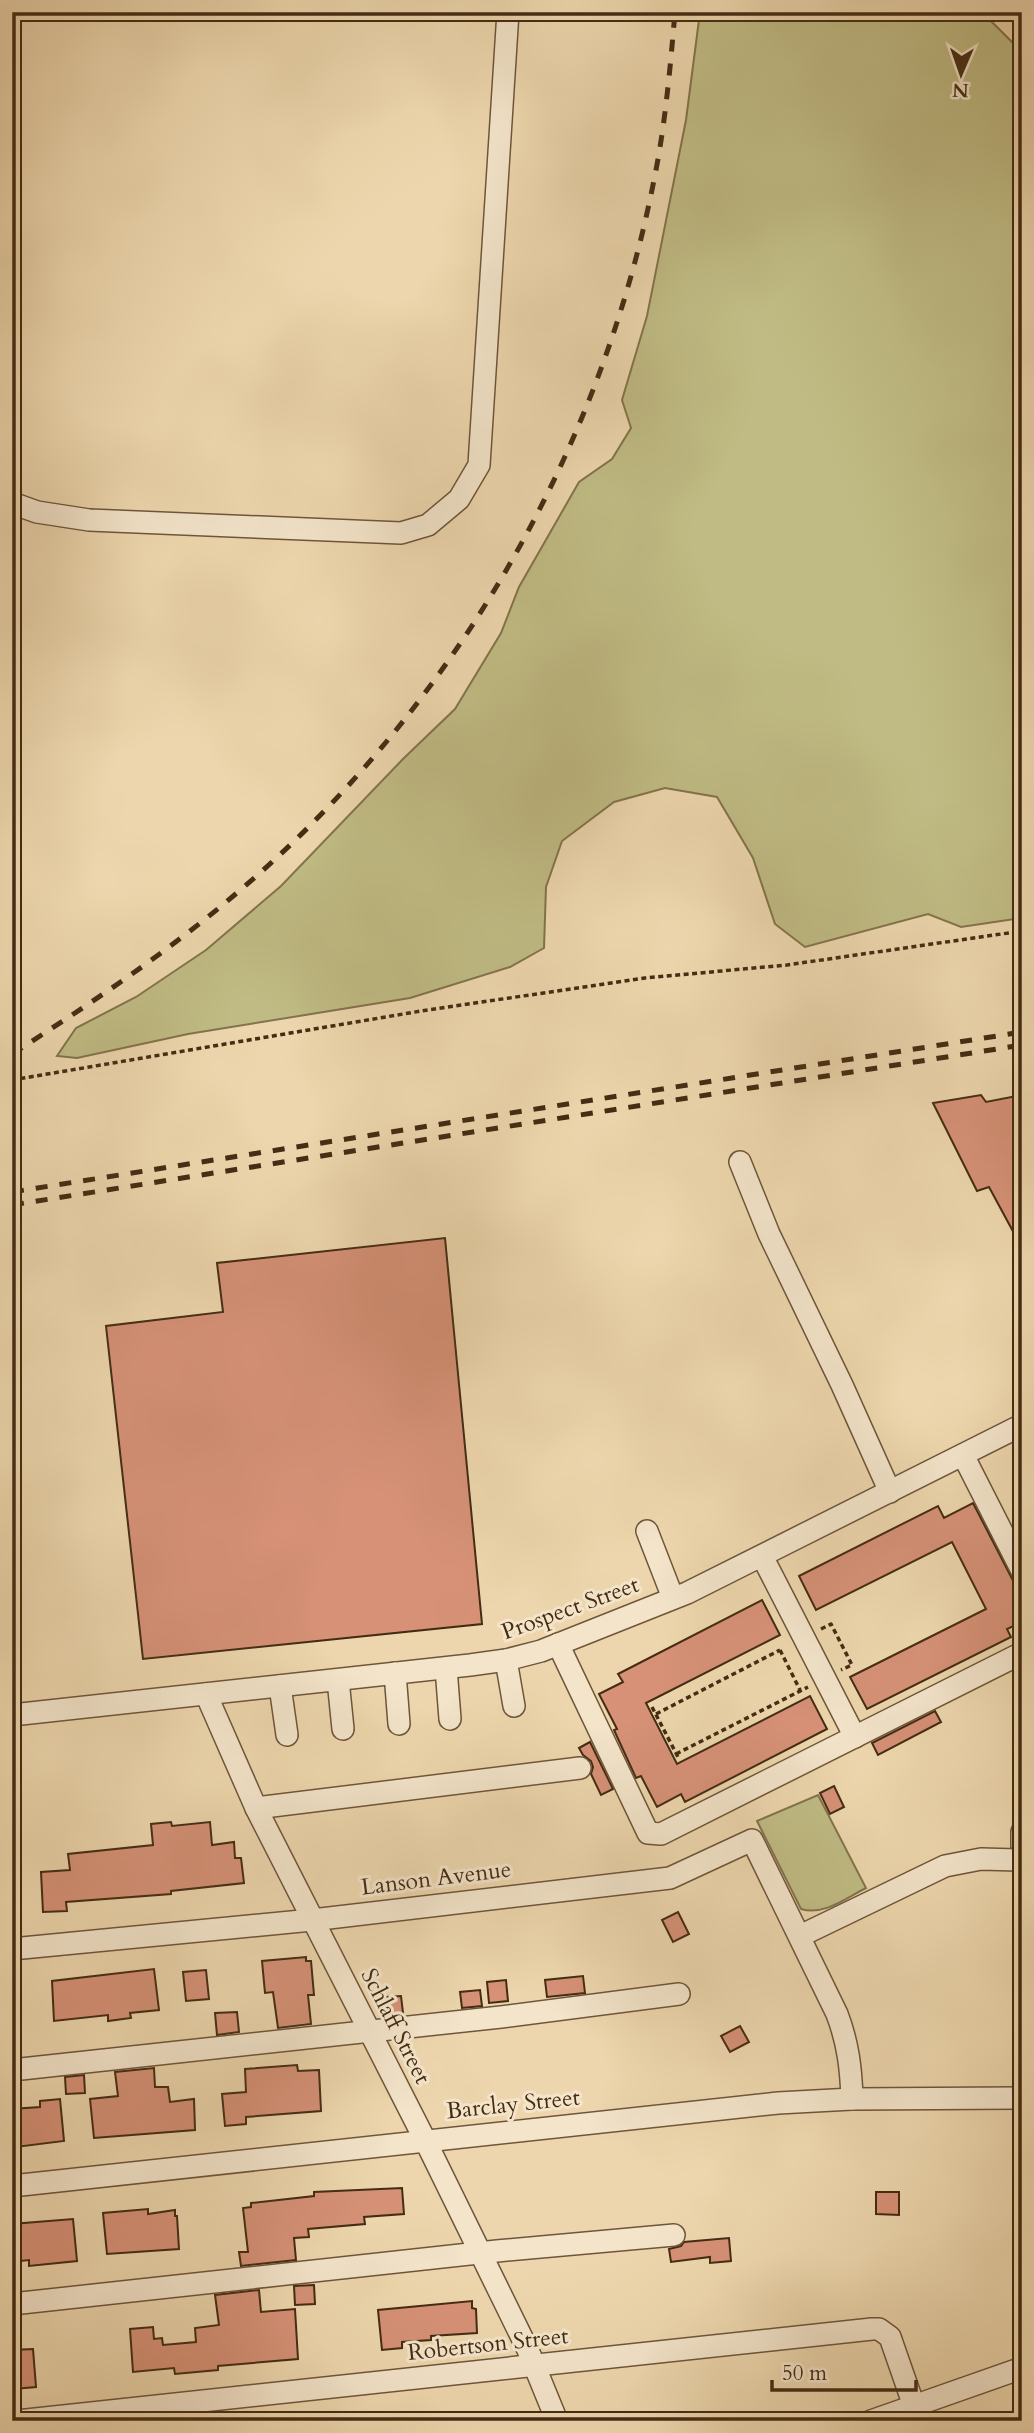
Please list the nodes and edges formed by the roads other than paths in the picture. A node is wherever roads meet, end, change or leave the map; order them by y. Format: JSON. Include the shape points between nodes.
{"nodes":[{"id":1,"x":508,"y":12,"type":"edge"},
{"id":2,"x":12,"y":503,"type":"edge"},
{"id":3,"x":740,"y":1162,"type":"dead end"},
{"id":4,"x":1022,"y":1425,"type":"edge"},
{"id":5,"x":963,"y":1455,"type":"junction"},
{"id":6,"x":890,"y":1492,"type":"junction"},
{"id":7,"x":647,"y":1531,"type":"dead end"},
{"id":8,"x":762,"y":1556,"type":"junction"},
{"id":9,"x":1022,"y":1571,"type":"edge"},
{"id":10,"x":673,"y":1598,"type":"junction"},
{"id":11,"x":558,"y":1644,"type":"junction"},
{"id":12,"x":1022,"y":1653,"type":"edge"},
{"id":13,"x":506,"y":1660,"type":"junction"},
{"id":14,"x":446,"y":1668,"type":"junction"},
{"id":15,"x":395,"y":1673,"type":"junction"},
{"id":16,"x":338,"y":1680,"type":"junction"},
{"id":17,"x":280,"y":1686,"type":"junction"},
{"id":18,"x":206,"y":1694,"type":"junction"},
{"id":19,"x":514,"y":1706,"type":"dead end"},
{"id":20,"x":12,"y":1714,"type":"edge"},
{"id":21,"x":450,"y":1719,"type":"dead end"},
{"id":22,"x":399,"y":1724,"type":"dead end"},
{"id":23,"x":343,"y":1729,"type":"dead end"},
{"id":24,"x":287,"y":1734,"type":"dead end"},
{"id":25,"x":855,"y":1737,"type":"junction"},
{"id":26,"x":580,"y":1768,"type":"dead end"},
{"id":27,"x":256,"y":1808,"type":"junction"},
{"id":28,"x":1022,"y":1832,"type":"edge"},
{"id":29,"x":1022,"y":1846,"type":"edge"},
{"id":30,"x":1022,"y":1860,"type":"edge"},
{"id":31,"x":312,"y":1920,"type":"junction"},
{"id":32,"x":800,"y":1936,"type":"junction"},
{"id":33,"x":12,"y":1949,"type":"edge"},
{"id":34,"x":679,"y":1994,"type":"dead end"},
{"id":35,"x":369,"y":2031,"type":"junction"},
{"id":36,"x":12,"y":2070,"type":"edge"},
{"id":37,"x":1022,"y":2098,"type":"edge"},
{"id":38,"x":852,"y":2099,"type":"junction"},
{"id":39,"x":425,"y":2140,"type":"junction"},
{"id":40,"x":12,"y":2186,"type":"edge"},
{"id":41,"x":674,"y":2235,"type":"dead end"},
{"id":42,"x":481,"y":2254,"type":"junction"},
{"id":43,"x":12,"y":2304,"type":"edge"},
{"id":44,"x":535,"y":2365,"type":"junction"},
{"id":45,"x":1022,"y":2368,"type":"edge"},
{"id":46,"x":914,"y":2406,"type":"junction"},
{"id":47,"x":17,"y":2421,"type":"edge"},
{"id":48,"x":557,"y":2421,"type":"edge"},
{"id":49,"x":871,"y":2421,"type":"edge"}],
"edges":[{"from":1,"to":2,"type":"street","via":[[479,465],[459,499],[428,525],[401,533],[89,520]]},
{"from":3,"to":6,"type":"street"},
{"from":4,"to":5,"type":"street","name":"Prospect Street"},
{"from":5,"to":6,"type":"street","name":"Prospect Street"},
{"from":5,"to":9,"type":"street"},
{"from":6,"to":8,"type":"street","name":"Prospect Street"},
{"from":7,"to":10,"type":"street"},
{"from":8,"to":10,"type":"street","name":"Prospect Street"},
{"from":8,"to":25,"type":"street"},
{"from":10,"to":11,"type":"street","name":"Prospect Street"},
{"from":11,"to":13,"type":"street","name":"Prospect Street"},
{"from":11,"to":25,"type":"street","via":[[648,1833],[662,1834]]},
{"from":12,"to":25,"type":"street"},
{"from":13,"to":14,"type":"street","name":"Prospect Street"},
{"from":13,"to":19,"type":"street"},
{"from":14,"to":15,"type":"street","name":"Prospect Street"},
{"from":14,"to":21,"type":"street"},
{"from":15,"to":16,"type":"street","name":"Prospect Street"},
{"from":15,"to":22,"type":"street"},
{"from":16,"to":17,"type":"street","name":"Prospect Street"},
{"from":16,"to":23,"type":"street"},
{"from":17,"to":18,"type":"street","name":"Prospect Street"},
{"from":17,"to":24,"type":"street"},
{"from":18,"to":20,"type":"street","name":"Prospect Street"},
{"from":18,"to":27,"type":"street","name":"Schlaff Street"},
{"from":26,"to":27,"type":"street"},
{"from":27,"to":31,"type":"street","name":"Schlaff Street"},
{"from":28,"to":29,"type":"street"},
{"from":30,"to":32,"type":"street","via":[[981,1859],[945,1866]]},
{"from":31,"to":32,"type":"street","name":"Lanson Avenue","via":[[670,1878],[752,1840]]},
{"from":31,"to":33,"type":"street","name":"Lanson Avenue"},
{"from":31,"to":35,"type":"street","name":"Schlaff Street"},
{"from":32,"to":38,"type":"street","name":"Lanson Avenue","via":[[847,2039]]},
{"from":34,"to":35,"type":"street"},
{"from":35,"to":36,"type":"street"},
{"from":35,"to":39,"type":"street","name":"Schlaff Street"},
{"from":37,"to":38,"type":"street","name":"Barclay Street"},
{"from":38,"to":39,"type":"street","name":"Barclay Street"},
{"from":39,"to":40,"type":"street","name":"Barclay Street"},
{"from":39,"to":42,"type":"street","name":"Schlaff Street"},
{"from":41,"to":42,"type":"street"},
{"from":42,"to":43,"type":"street"},
{"from":42,"to":44,"type":"street","name":"Schlaff Street"},
{"from":44,"to":46,"type":"street","name":"Robertson Street","via":[[879,2329],[893,2342]]},
{"from":44,"to":47,"type":"street","name":"Robertson Street"},
{"from":44,"to":48,"type":"street","name":"Schlaff Street"},
{"from":45,"to":46,"type":"street"},
{"from":46,"to":49,"type":"street"}]}
